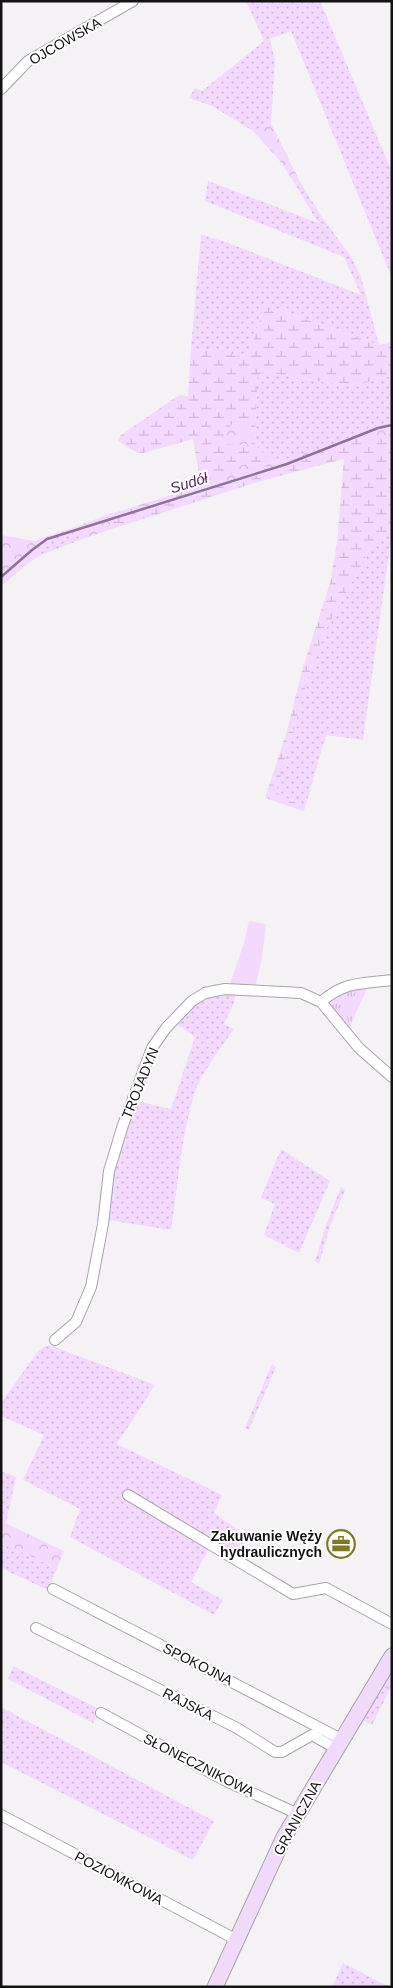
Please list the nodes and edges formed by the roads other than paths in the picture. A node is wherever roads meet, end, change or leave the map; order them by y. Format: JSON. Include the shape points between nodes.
{"nodes":[{"id":1,"x":133,"y":1,"type":"edge"},
{"id":2,"x":1,"y":89,"type":"edge"},
{"id":3,"x":392,"y":980,"type":"edge"},
{"id":4,"x":321,"y":1002,"type":"junction"},
{"id":5,"x":392,"y":1077,"type":"edge"},
{"id":6,"x":55,"y":1340,"type":"dead end"},
{"id":7,"x":128,"y":1495,"type":"dead end"},
{"id":8,"x":53,"y":1589,"type":"dead end"},
{"id":9,"x":392,"y":1624,"type":"edge"},
{"id":10,"x":36,"y":1628,"type":"dead end"},
{"id":11,"x":392,"y":1656,"type":"edge"},
{"id":12,"x":101,"y":1713,"type":"dead end"},
{"id":13,"x":340,"y":1744,"type":"junction"},
{"id":14,"x":298,"y":1814,"type":"junction"},
{"id":15,"x":1,"y":1815,"type":"edge"},
{"id":16,"x":237,"y":1940,"type":"junction"},
{"id":17,"x":215,"y":1987,"type":"edge"}],
"edges":[{"from":1,"to":2,"type":"street","name":"OJCOWSKA","via":[[24,66]]},
{"from":3,"to":4,"type":"street","via":[[346,986],[334,990]]},
{"from":4,"to":5,"type":"street","name":"TROJADYN","via":[[359,1048]]},
{"from":4,"to":6,"type":"street","name":"TROJADYN","via":[[301,993],[218,989],[192,1001],[166,1028],[152,1048],[143,1070],[110,1171],[91,1287],[76,1322]]},
{"from":7,"to":9,"type":"street","via":[[293,1594],[326,1588]]},
{"from":8,"to":13,"type":"street","name":"SPOKOJNA"},
{"from":10,"to":13,"type":"street","name":"RAJSKA","via":[[237,1728],[275,1752],[282,1752],[312,1735]]},
{"from":11,"to":13,"type":"street","name":"GRANICZNA"},
{"from":12,"to":14,"type":"street","name":"SŁONECZNIKOWA","via":[[226,1781]]},
{"from":13,"to":14,"type":"street","name":"GRANICZNA"},
{"from":14,"to":16,"type":"street","name":"GRANICZNA","via":[[280,1845]]},
{"from":15,"to":16,"type":"street","name":"POZIOMKOWA"},
{"from":16,"to":17,"type":"street","name":"GRANICZNA"}]}
